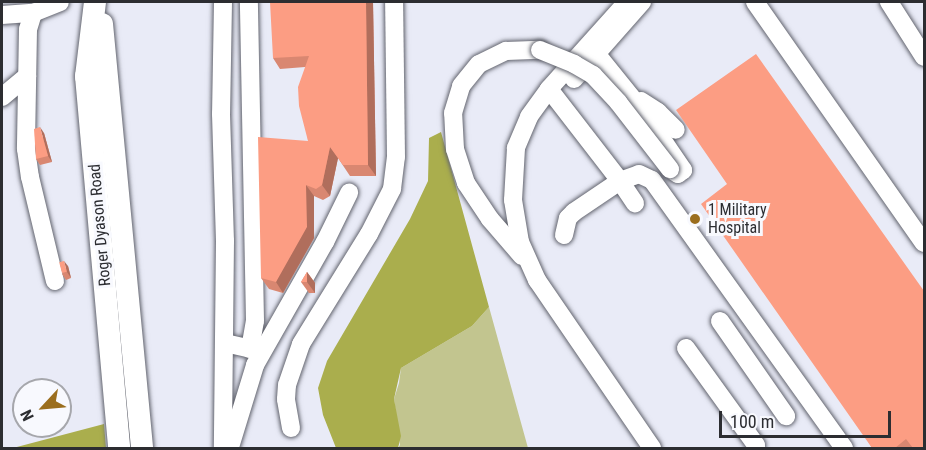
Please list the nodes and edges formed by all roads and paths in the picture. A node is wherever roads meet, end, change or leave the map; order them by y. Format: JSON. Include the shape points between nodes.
{"nodes":[{"id":1,"x":60,"y":2,"type":"edge"},
{"id":2,"x":95,"y":2,"type":"edge"},
{"id":3,"x":100,"y":2,"type":"edge"},
{"id":4,"x":223,"y":2,"type":"edge"},
{"id":5,"x":249,"y":2,"type":"edge"},
{"id":6,"x":394,"y":2,"type":"edge"},
{"id":7,"x":627,"y":2,"type":"edge"},
{"id":8,"x":642,"y":2,"type":"edge"},
{"id":9,"x":755,"y":2,"type":"edge"},
{"id":10,"x":881,"y":2,"type":"edge"},
{"id":11,"x":889,"y":2,"type":"edge"},
{"id":12,"x":33,"y":13,"type":"junction"},
{"id":13,"x":2,"y":15,"type":"edge"},
{"id":14,"x":907,"y":32,"type":"junction"},
{"id":15,"x":593,"y":50,"type":"junction"},
{"id":16,"x":924,"y":57,"type":"edge"},
{"id":17,"x":27,"y":76,"type":"junction"},
{"id":18,"x":553,"y":93,"type":"junction"},
{"id":19,"x":2,"y":96,"type":"edge"},
{"id":20,"x":634,"y":98,"type":"junction"},
{"id":21,"x":676,"y":130,"type":"dead end"},
{"id":22,"x":620,"y":181,"type":"junction"},
{"id":23,"x":349,"y":193,"type":"dead end"},
{"id":24,"x":635,"y":203,"type":"dead end"},
{"id":25,"x":564,"y":235,"type":"dead end"},
{"id":26,"x":924,"y":243,"type":"edge"},
{"id":27,"x":528,"y":261,"type":"junction"},
{"id":28,"x":55,"y":281,"type":"dead end"},
{"id":29,"x":720,"y":321,"type":"dead end"},
{"id":30,"x":225,"y":343,"type":"junction"},
{"id":31,"x":686,"y":348,"type":"dead end"},
{"id":32,"x":253,"y":357,"type":"junction"},
{"id":33,"x":786,"y":416,"type":"dead end"},
{"id":34,"x":291,"y":428,"type":"dead end"},
{"id":35,"x":756,"y":445,"type":"dead end"},
{"id":36,"x":119,"y":448,"type":"edge"},
{"id":37,"x":142,"y":448,"type":"edge"},
{"id":38,"x":223,"y":448,"type":"edge"},
{"id":39,"x":229,"y":448,"type":"edge"},
{"id":40,"x":652,"y":448,"type":"edge"},
{"id":41,"x":844,"y":448,"type":"edge"}],
"edges":[{"from":1,"to":12,"type":"street"},
{"from":2,"to":36,"type":"main road","name":"Roger Dyason Road","via":[[86,76]]},
{"from":3,"to":37,"type":"main road","name":"Roger Dyason Road"},
{"from":4,"to":30,"type":"street"},
{"from":5,"to":32,"type":"street"},
{"from":6,"to":34,"type":"street","via":[[396,157],[392,189],[301,344],[287,384]]},
{"from":7,"to":15,"type":"street"},
{"from":8,"to":15,"type":"street"},
{"from":9,"to":26,"type":"street"},
{"from":10,"to":14,"type":"street"},
{"from":11,"to":14,"type":"street"},
{"from":12,"to":13,"type":"street"},
{"from":12,"to":17,"type":"street","via":[[28,29]]},
{"from":14,"to":16,"type":"street"},
{"from":15,"to":18,"type":"street"},
{"from":15,"to":20,"type":"street"},
{"from":17,"to":19,"type":"street"},
{"from":17,"to":28,"type":"street","via":[[27,163]]},
{"from":18,"to":22,"type":"street"},
{"from":18,"to":27,"type":"street","via":[[522,130],[516,148],[515,219]]},
{"from":20,"to":21,"type":"street","via":[[652,106]]},
{"from":20,"to":27,"type":"street","bridge":true,"via":[[684,170],[678,174],[593,75],[540,50],[506,51],[479,64],[462,86],[453,113],[455,149],[466,183],[490,219]]},
{"from":22,"to":24,"type":"street"},
{"from":22,"to":25,"type":"street","via":[[574,212],[568,218]]},
{"from":22,"to":41,"type":"street","via":[[639,174],[652,180]]},
{"from":23,"to":32,"type":"street","via":[[325,242]]},
{"from":27,"to":40,"type":"street","via":[[549,299]]},
{"from":29,"to":33,"type":"street"},
{"from":30,"to":32,"type":"street"},
{"from":30,"to":38,"type":"street"},
{"from":31,"to":35,"type":"street"},
{"from":32,"to":39,"type":"street"}]}
